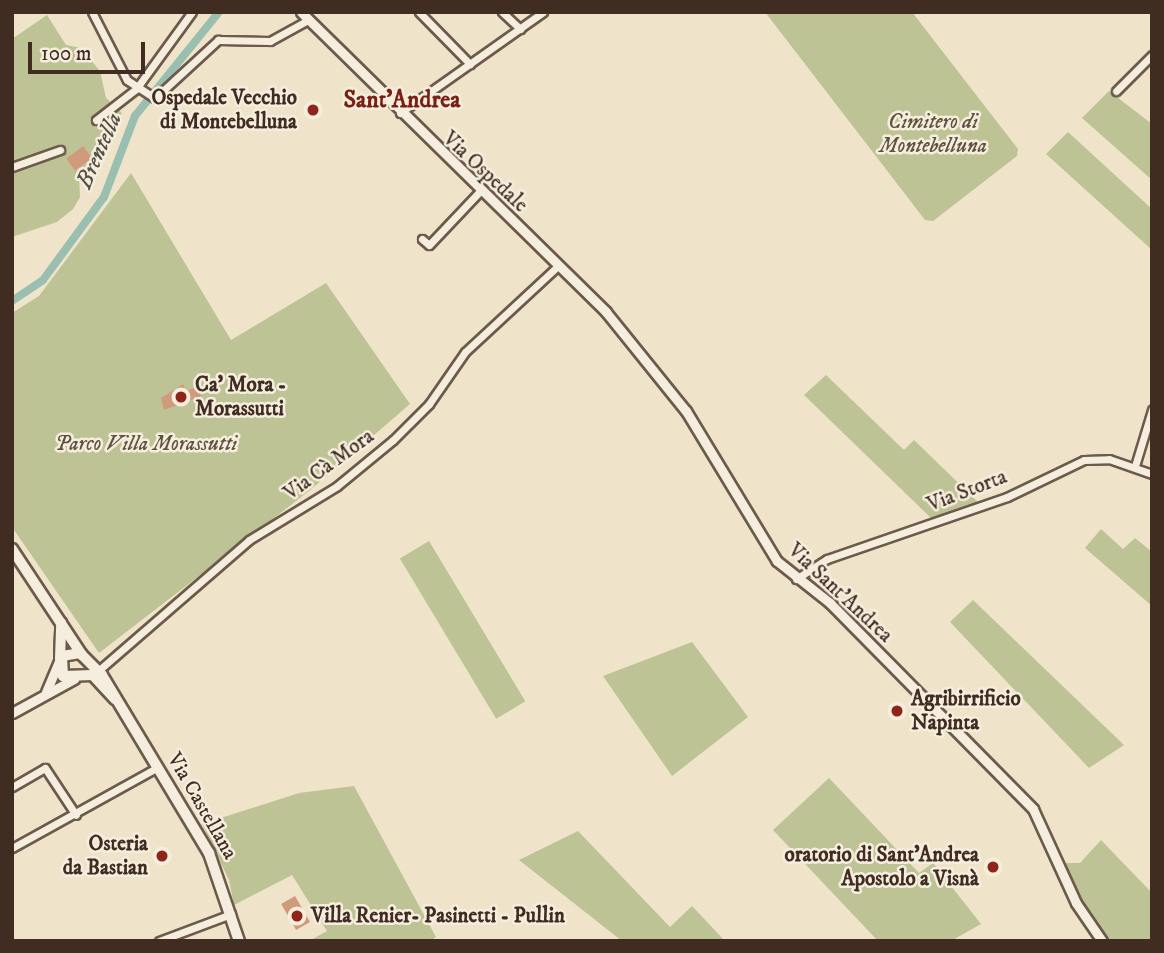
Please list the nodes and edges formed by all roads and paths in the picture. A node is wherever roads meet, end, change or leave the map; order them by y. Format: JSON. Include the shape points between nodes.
{"nodes":[{"id":1,"x":92,"y":12,"type":"edge"},
{"id":2,"x":192,"y":12,"type":"edge"},
{"id":3,"x":419,"y":12,"type":"edge"},
{"id":4,"x":502,"y":12,"type":"edge"},
{"id":5,"x":543,"y":12,"type":"edge"},
{"id":6,"x":305,"y":16,"type":"edge"},
{"id":7,"x":520,"y":29,"type":"junction"},
{"id":8,"x":1152,"y":55,"type":"edge"},
{"id":9,"x":470,"y":64,"type":"junction"},
{"id":10,"x":136,"y":89,"type":"junction"},
{"id":11,"x":1116,"y":91,"type":"dead end"},
{"id":12,"x":400,"y":113,"type":"junction"},
{"id":13,"x":96,"y":120,"type":"dead end"},
{"id":14,"x":60,"y":150,"type":"dead end"},
{"id":15,"x":12,"y":167,"type":"edge"},
{"id":16,"x":480,"y":191,"type":"junction"},
{"id":17,"x":422,"y":239,"type":"dead end"},
{"id":18,"x":559,"y":265,"type":"junction"},
{"id":19,"x":1152,"y":410,"type":"edge"},
{"id":20,"x":1135,"y":466,"type":"junction"},
{"id":21,"x":1152,"y":474,"type":"edge"},
{"id":22,"x":12,"y":549,"type":"edge"},
{"id":23,"x":796,"y":579,"type":"junction"},
{"id":24,"x":59,"y":618,"type":"junction"},
{"id":25,"x":83,"y":656,"type":"junction"},
{"id":26,"x":60,"y":660,"type":"junction"},
{"id":27,"x":99,"y":670,"type":"junction"},
{"id":28,"x":77,"y":678,"type":"junction"},
{"id":29,"x":42,"y":695,"type":"junction"},
{"id":30,"x":115,"y":699,"type":"junction"},
{"id":31,"x":12,"y":713,"type":"edge"},
{"id":32,"x":158,"y":767,"type":"junction"},
{"id":33,"x":12,"y":788,"type":"edge"},
{"id":34,"x":76,"y":815,"type":"junction"},
{"id":35,"x":12,"y":848,"type":"edge"},
{"id":36,"x":231,"y":914,"type":"junction"},
{"id":37,"x":159,"y":941,"type":"edge"},
{"id":38,"x":239,"y":941,"type":"edge"},
{"id":39,"x":1102,"y":941,"type":"edge"}],
"edges":[{"from":1,"to":10,"type":"street"},
{"from":2,"to":10,"type":"street"},
{"from":3,"to":9,"type":"street"},
{"from":4,"to":7,"type":"street"},
{"from":5,"to":7,"type":"street"},
{"from":6,"to":10,"type":"street","via":[[270,41],[218,40],[151,98]]},
{"from":6,"to":12,"type":"street","name":"Via Ospedale"},
{"from":7,"to":9,"type":"street"},
{"from":8,"to":11,"type":"street"},
{"from":9,"to":12,"type":"street"},
{"from":10,"to":13,"type":"street"},
{"from":12,"to":16,"type":"street","name":"Via Ospedale"},
{"from":14,"to":15,"type":"street"},
{"from":16,"to":17,"type":"street","via":[[429,246]]},
{"from":16,"to":18,"type":"street","name":"Via Ospedale"},
{"from":18,"to":23,"type":"street","name":"Via Sant'Andrea","via":[[686,411],[777,561]]},
{"from":18,"to":27,"type":"street","name":"Via Cà Mora","via":[[487,329],[447,379],[374,455],[337,486],[248,540]]},
{"from":19,"to":20,"type":"street"},
{"from":20,"to":21,"type":"street","name":"Via Storta"},
{"from":20,"to":23,"type":"street","name":"Via Storta","via":[[1084,460],[1007,497],[827,559]]},
{"from":22,"to":24,"type":"main road","name":"Via Castellana"},
{"from":23,"to":39,"type":"street","name":"Via Sant'Andrea","via":[[830,604],[1016,788]]},
{"from":24,"to":25,"type":"main road","name":"Via Castellana"},
{"from":24,"to":26,"type":"main road"},
{"from":25,"to":26,"type":"main road","via":[[70,651]]},
{"from":25,"to":27,"type":"main road","name":"Via Castellana"},
{"from":25,"to":28,"type":"main road"},
{"from":26,"to":28,"type":"main road","via":[[63,676]]},
{"from":26,"to":29,"type":"street"},
{"from":27,"to":30,"type":"main road","name":"Via Castellana"},
{"from":28,"to":29,"type":"street"},
{"from":28,"to":30,"type":"main road","name":"Via Castellana","via":[[95,676]]},
{"from":29,"to":31,"type":"street"},
{"from":30,"to":32,"type":"main road","name":"Via Castellana"},
{"from":32,"to":34,"type":"street"},
{"from":32,"to":36,"type":"main road","name":"Via Castellana","via":[[209,853]]},
{"from":33,"to":34,"type":"street","via":[[45,768]]},
{"from":34,"to":35,"type":"street"},
{"from":36,"to":37,"type":"street"},
{"from":36,"to":38,"type":"main road","name":"Via Castellana"}]}
